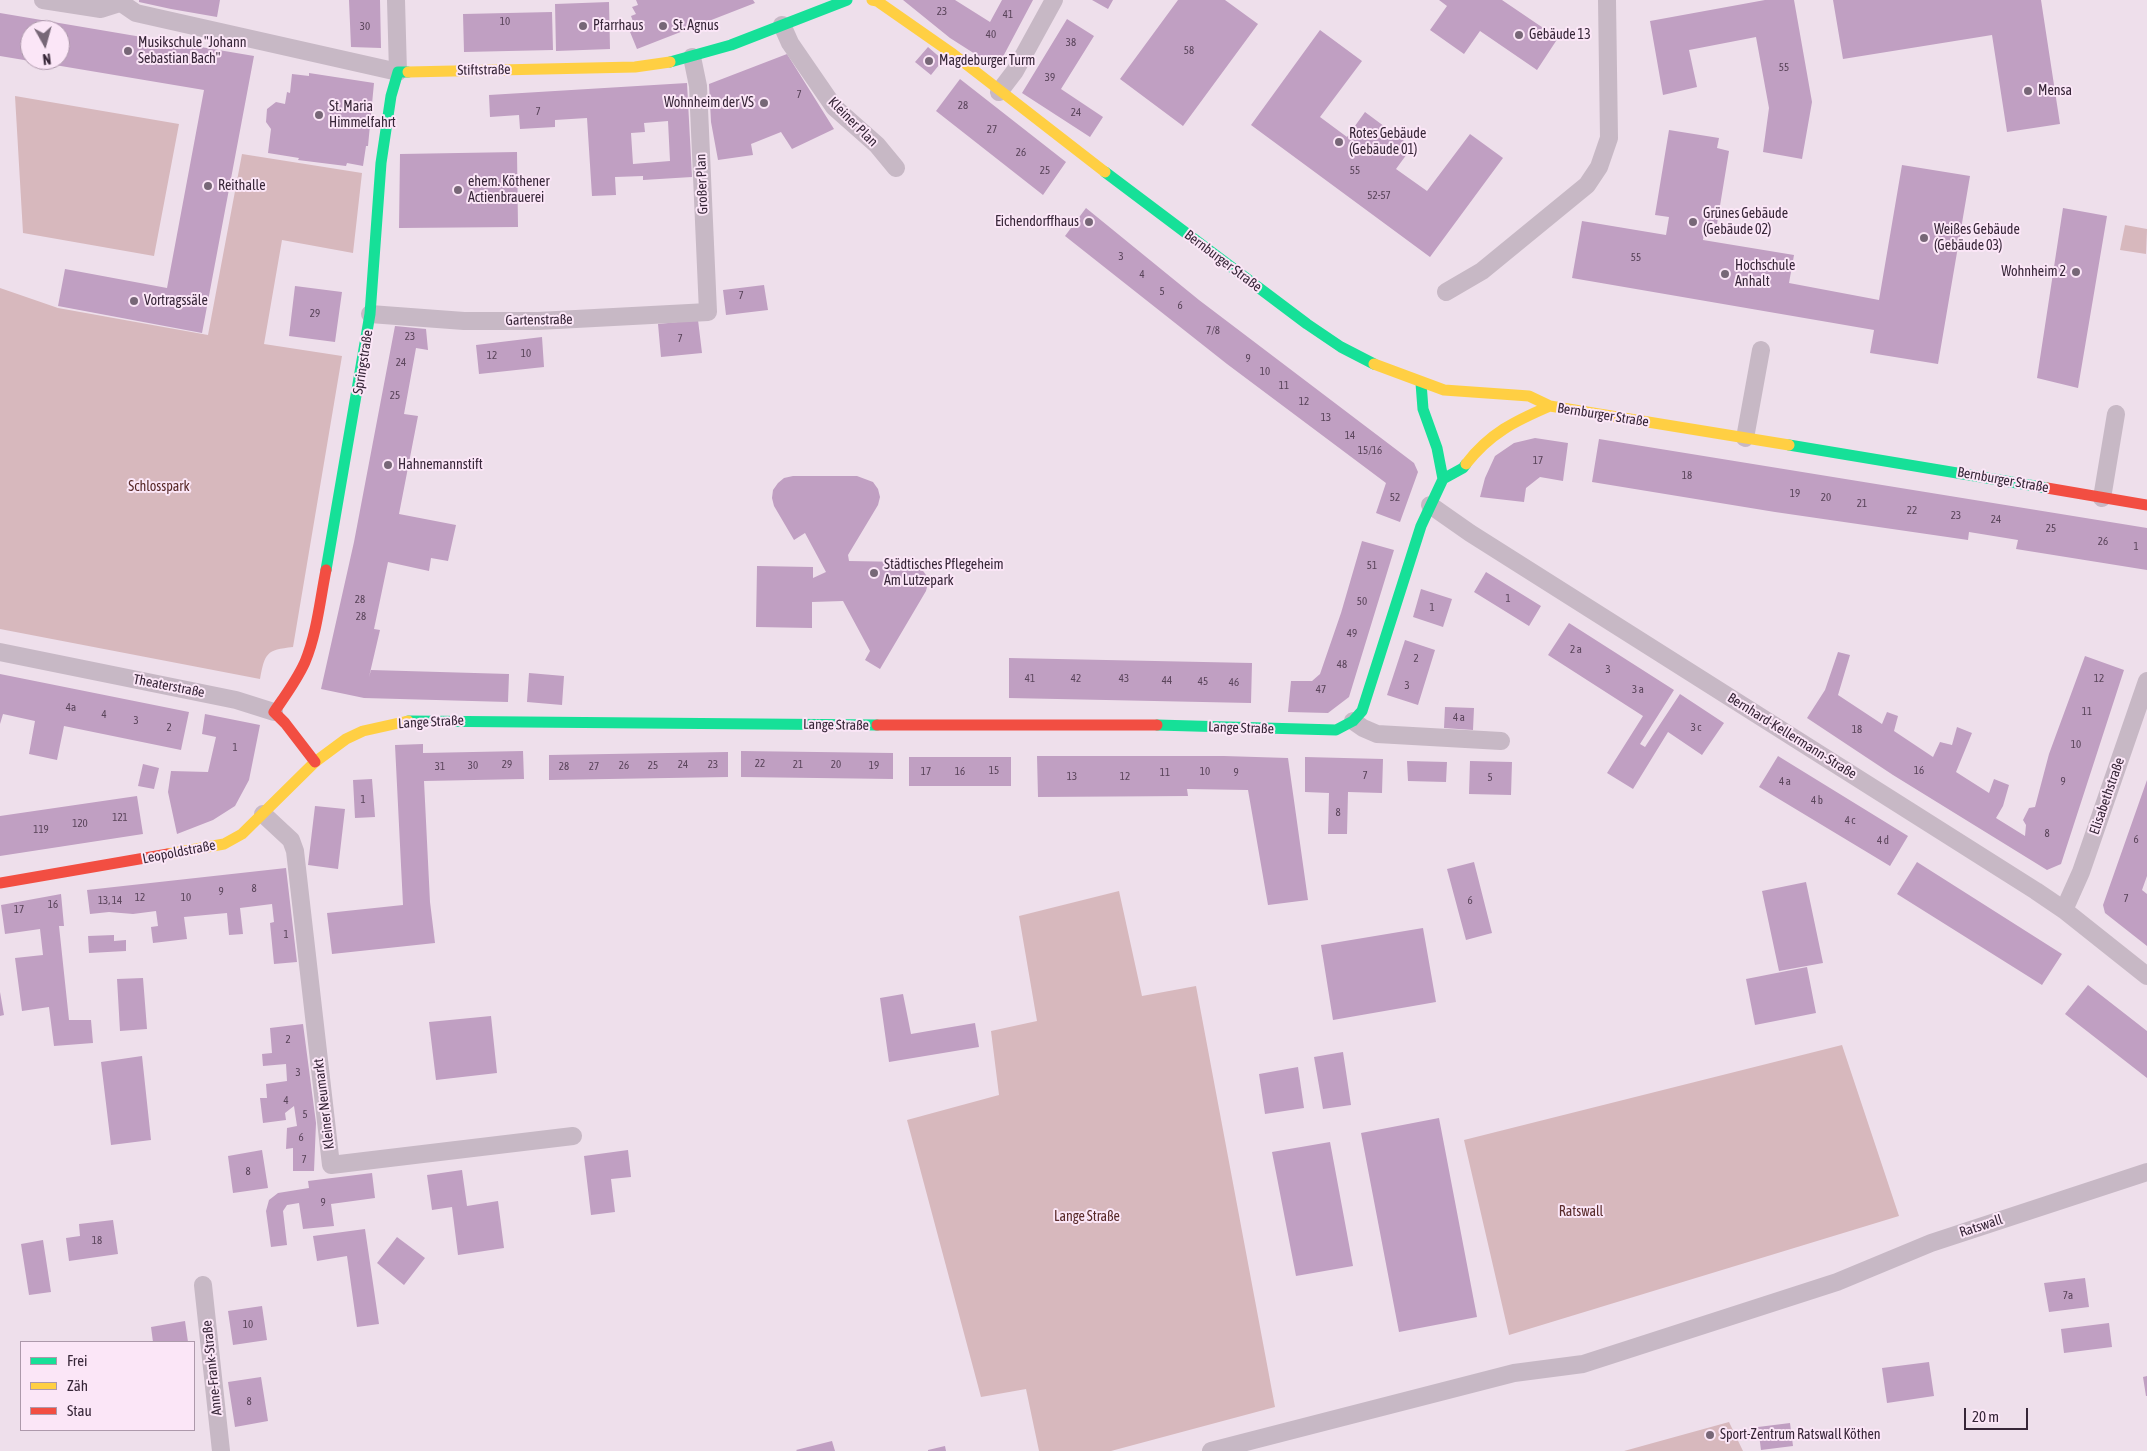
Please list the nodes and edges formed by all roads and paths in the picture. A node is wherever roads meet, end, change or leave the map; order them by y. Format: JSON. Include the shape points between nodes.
{"nodes":[{"id":1,"x":43,"y":0,"type":"edge"},
{"id":2,"x":396,"y":0,"type":"edge"},
{"id":3,"x":847,"y":0,"type":"edge"},
{"id":4,"x":872,"y":0,"type":"edge"},
{"id":5,"x":1054,"y":0,"type":"edge"},
{"id":6,"x":1606,"y":0,"type":"edge"},
{"id":7,"x":119,"y":1,"type":"edge"},
{"id":8,"x":782,"y":25,"type":"junction"},
{"id":9,"x":692,"y":57,"type":"junction"},
{"id":10,"x":398,"y":72,"type":"junction"},
{"id":11,"x":1000,"y":92,"type":"junction"},
{"id":12,"x":896,"y":168,"type":"dead end"},
{"id":13,"x":1446,"y":292,"type":"dead end"},
{"id":14,"x":708,"y":312,"type":"joint"},
{"id":15,"x":370,"y":314,"type":"junction"},
{"id":16,"x":1761,"y":350,"type":"dead end"},
{"id":17,"x":1421,"y":383,"type":"junction"},
{"id":18,"x":1550,"y":406,"type":"junction"},
{"id":19,"x":2116,"y":414,"type":"dead end"},
{"id":20,"x":1745,"y":438,"type":"junction"},
{"id":21,"x":1443,"y":479,"type":"junction"},
{"id":22,"x":2102,"y":498,"type":"junction"},
{"id":23,"x":1430,"y":505,"type":"junction"},
{"id":24,"x":2147,"y":505,"type":"edge"},
{"id":25,"x":0,"y":652,"type":"edge"},
{"id":26,"x":2147,"y":681,"type":"edge"},
{"id":27,"x":274,"y":712,"type":"junction"},
{"id":28,"x":1353,"y":721,"type":"junction"},
{"id":29,"x":1501,"y":741,"type":"dead end"},
{"id":30,"x":324,"y":754,"type":"joint"},
{"id":31,"x":315,"y":762,"type":"junction"},
{"id":32,"x":263,"y":814,"type":"junction"},
{"id":33,"x":0,"y":883,"type":"edge"},
{"id":34,"x":2064,"y":910,"type":"junction"},
{"id":35,"x":2147,"y":976,"type":"edge"},
{"id":36,"x":573,"y":1136,"type":"dead end"},
{"id":37,"x":2147,"y":1172,"type":"edge"},
{"id":38,"x":203,"y":1285,"type":"dead end"},
{"id":39,"x":221,"y":1451,"type":"edge"},
{"id":40,"x":1211,"y":1451,"type":"edge"}],
"edges":[{"from":1,"to":7,"type":"street","via":[[101,9]]},
{"from":2,"to":10,"type":"street","name":"Springstraße"},
{"from":3,"to":8,"type":"main road","name":"Stiftstraße"},
{"from":4,"to":11,"type":"main road","name":"Bernburger Straße","via":[[953,54]]},
{"from":5,"to":11,"type":"street"},
{"from":6,"to":13,"type":"street","via":[[1609,138],[1599,166],[1587,185],[1506,252]]},
{"from":7,"to":10,"type":"street","name":"Stiftstraße","via":[[136,13]]},
{"from":8,"to":9,"type":"main road","name":"Stiftstraße"},
{"from":8,"to":12,"type":"street","name":"Kleiner Plan","via":[[790,43],[834,107],[877,145]]},
{"from":9,"to":10,"type":"main road","name":"Stiftstraße","via":[[635,67]]},
{"from":9,"to":14,"type":"street","name":"Großer Plan","via":[[698,86]]},
{"from":10,"to":15,"type":"main road","name":"Springstraße","via":[[381,163]]},
{"from":11,"to":17,"type":"main road","name":"Bernburger Straße","via":[[1307,324],[1373,364]]},
{"from":14,"to":15,"type":"street","name":"Gartenstraße","via":[[538,321],[464,321]]},
{"from":15,"to":27,"type":"main road","name":"Springstraße","via":[[336,520],[312,640],[294,684]]},
{"from":16,"to":20,"type":"street"},
{"from":17,"to":18,"type":"main road","name":"Bernburger Straße","via":[[1444,390],[1529,396]]},
{"from":17,"to":21,"type":"main road","via":[[1423,409],[1438,448]]},
{"from":18,"to":20,"type":"main road","name":"Bernburger Straße"},
{"from":18,"to":21,"type":"main road","via":[[1500,430],[1479,447],[1463,468]]},
{"from":19,"to":22,"type":"street"},
{"from":20,"to":22,"type":"main road","name":"Bernburger Straße"},
{"from":21,"to":23,"type":"main road"},
{"from":22,"to":24,"type":"main road","name":"Bernburger Straße"},
{"from":23,"to":28,"type":"main road","via":[[1420,526],[1368,697]]},
{"from":23,"to":34,"type":"street","name":"Bernhard-Kellermann-Straße"},
{"from":25,"to":27,"type":"street","name":"Theaterstraße","via":[[221,696]]},
{"from":26,"to":34,"type":"street","name":"Elisabethstraße","via":[[2082,872]]},
{"from":27,"to":31,"type":"main road","name":"Theaterstraße"},
{"from":28,"to":29,"type":"street","via":[[1378,734]]},
{"from":28,"to":30,"type":"main road","name":"Lange Straße","via":[[1328,731],[1143,725],[903,726],[435,720],[408,721],[364,731]]},
{"from":30,"to":31,"type":"main road","name":"Leopoldstraße"},
{"from":31,"to":32,"type":"main road","name":"Leopoldstraße"},
{"from":32,"to":33,"type":"main road","name":"Leopoldstraße","via":[[234,839],[211,847]]},
{"from":32,"to":36,"type":"street","name":"Kleiner Neumarkt","via":[[291,840],[296,851],[331,1165]]},
{"from":34,"to":35,"type":"street","name":"Bernhard-Kellermann-Straße"},
{"from":37,"to":40,"type":"street","name":"Ratswall","via":[[1931,1243],[1837,1282],[1583,1364],[1514,1373]]},
{"from":38,"to":39,"type":"street","name":"Anne-Frank-Straße"}]}
